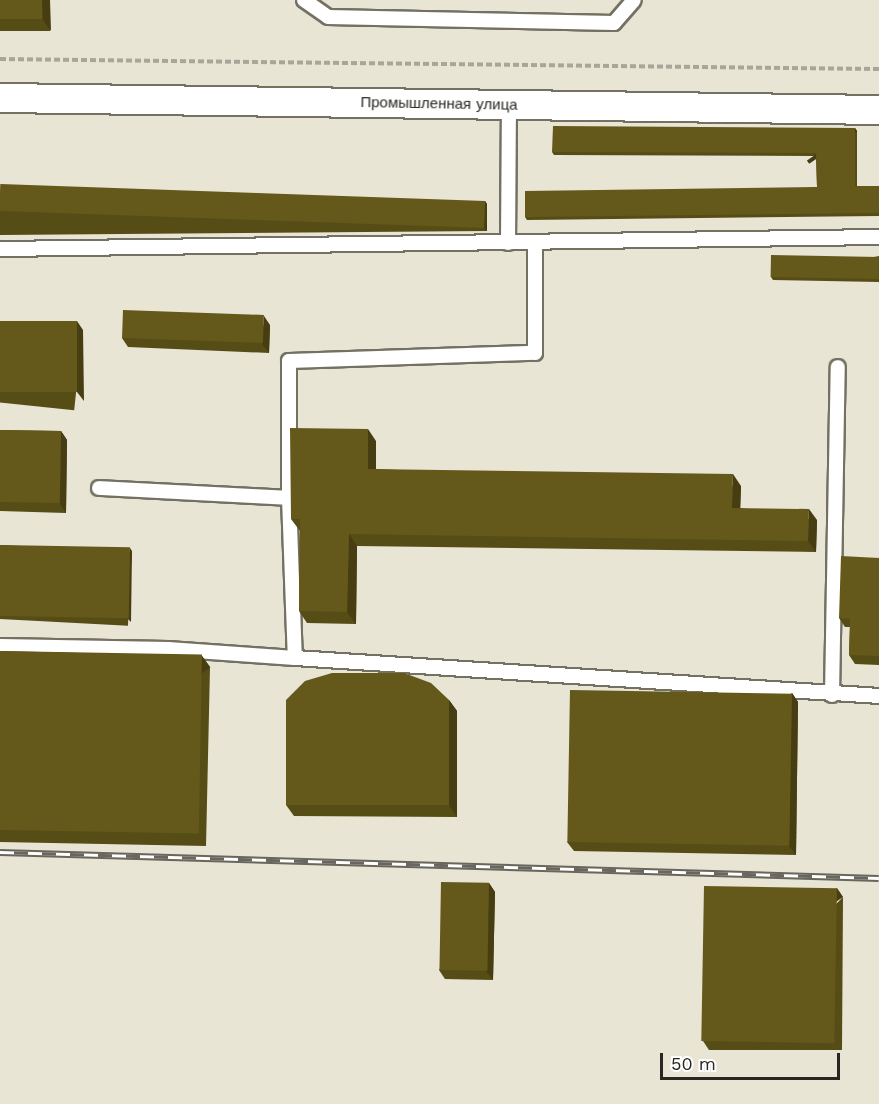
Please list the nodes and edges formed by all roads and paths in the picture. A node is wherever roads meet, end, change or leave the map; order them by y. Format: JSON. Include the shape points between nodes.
{"nodes":[{"id":1,"x":304,"y":0,"type":"edge"},
{"id":2,"x":634,"y":0,"type":"edge"},
{"id":3,"x":0,"y":59,"type":"edge"},
{"id":4,"x":879,"y":69,"type":"edge"},
{"id":5,"x":0,"y":98,"type":"edge"},
{"id":6,"x":509,"y":105,"type":"junction"},
{"id":7,"x":879,"y":110,"type":"edge"},
{"id":8,"x":879,"y":237,"type":"edge"},
{"id":9,"x":508,"y":243,"type":"junction"},
{"id":10,"x":535,"y":243,"type":"junction"},
{"id":11,"x":0,"y":249,"type":"edge"},
{"id":12,"x":838,"y":367,"type":"dead end"},
{"id":13,"x":99,"y":488,"type":"dead end"},
{"id":14,"x":289,"y":498,"type":"junction"},
{"id":15,"x":0,"y":646,"type":"edge"},
{"id":16,"x":295,"y":658,"type":"junction"},
{"id":17,"x":832,"y":695,"type":"junction"},
{"id":18,"x":879,"y":696,"type":"edge"}],
"edges":[{"from":1,"to":2,"type":"lane","via":[[328,17],[614,23]]},
{"from":3,"to":4,"type":"path"},
{"from":5,"to":6,"type":"street","name":"Промышленная улица"},
{"from":6,"to":7,"type":"street","name":"Промышленная улица"},
{"from":6,"to":9,"type":"lane"},
{"from":8,"to":10,"type":"lane"},
{"from":9,"to":10,"type":"lane"},
{"from":9,"to":11,"type":"lane"},
{"from":10,"to":14,"type":"lane","via":[[535,353],[289,361]]},
{"from":12,"to":17,"type":"lane"},
{"from":13,"to":14,"type":"lane"},
{"from":14,"to":16,"type":"lane"},
{"from":15,"to":16,"type":"lane","via":[[168,649]]},
{"from":16,"to":17,"type":"lane"},
{"from":17,"to":18,"type":"lane"}]}
